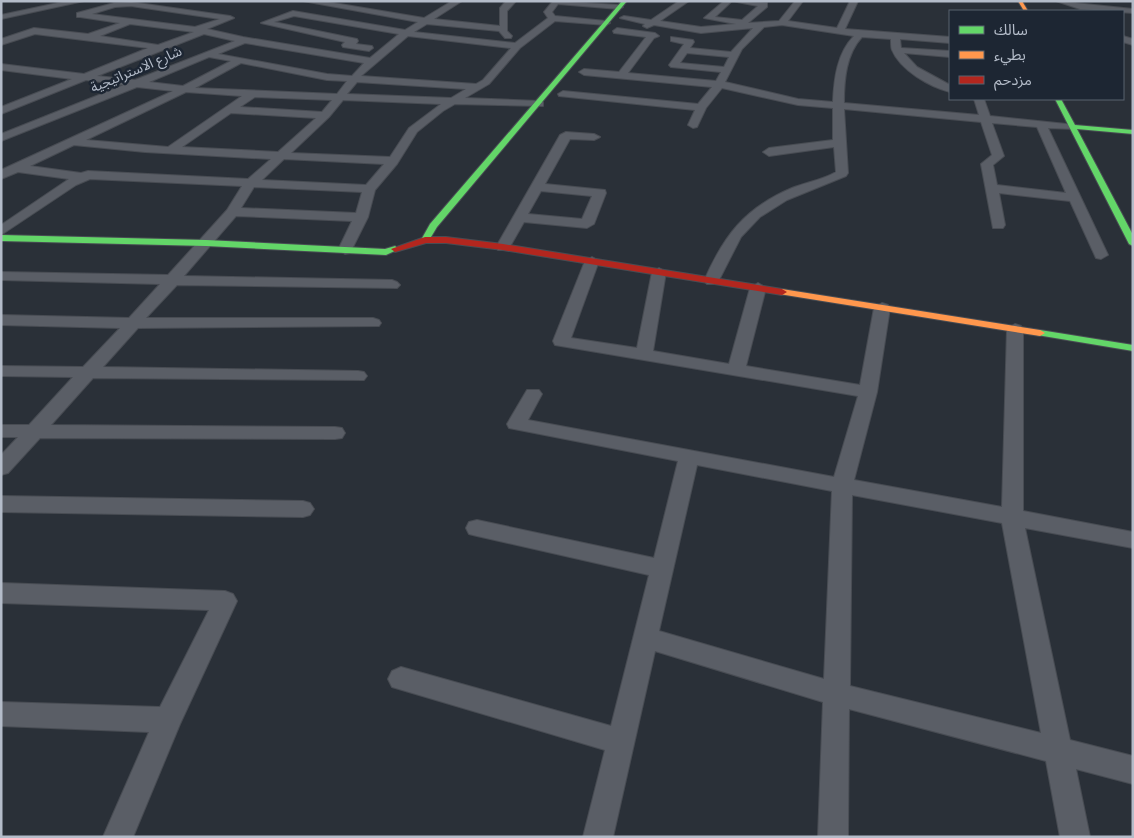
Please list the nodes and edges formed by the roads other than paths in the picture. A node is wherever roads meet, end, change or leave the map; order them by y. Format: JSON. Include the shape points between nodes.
{"nodes":[{"id":1,"x":80,"y":1,"type":"edge"},
{"id":2,"x":183,"y":1,"type":"edge"},
{"id":3,"x":307,"y":1,"type":"edge"},
{"id":4,"x":362,"y":1,"type":"edge"},
{"id":5,"x":458,"y":1,"type":"edge"},
{"id":6,"x":512,"y":1,"type":"edge"},
{"id":7,"x":557,"y":1,"type":"edge"},
{"id":8,"x":638,"y":1,"type":"edge"},
{"id":9,"x":684,"y":1,"type":"edge"},
{"id":10,"x":736,"y":1,"type":"edge"},
{"id":11,"x":799,"y":1,"type":"edge"},
{"id":12,"x":854,"y":1,"type":"edge"},
{"id":13,"x":1060,"y":1,"type":"edge"},
{"id":14,"x":129,"y":3,"type":"edge"},
{"id":15,"x":726,"y":3,"type":"edge"},
{"id":16,"x":345,"y":8,"type":"junction"},
{"id":17,"x":623,"y":9,"type":"edge"},
{"id":18,"x":163,"y":10,"type":"junction"},
{"id":19,"x":759,"y":10,"type":"junction"},
{"id":20,"x":1109,"y":10,"type":"edge"},
{"id":21,"x":1,"y":17,"type":"edge"},
{"id":22,"x":553,"y":18,"type":"junction"},
{"id":23,"x":426,"y":21,"type":"junction"},
{"id":24,"x":129,"y":22,"type":"junction"},
{"id":25,"x":606,"y":23,"type":"junction"},
{"id":26,"x":653,"y":23,"type":"junction"},
{"id":27,"x":744,"y":23,"type":"junction"},
{"id":28,"x":782,"y":23,"type":"junction"},
{"id":29,"x":53,"y":24,"type":"dead end"},
{"id":30,"x":761,"y":25,"type":"junction"},
{"id":31,"x":282,"y":26,"type":"junction"},
{"id":32,"x":504,"y":29,"type":"junction"},
{"id":33,"x":34,"y":31,"type":"junction"},
{"id":34,"x":200,"y":31,"type":"junction"},
{"id":35,"x":840,"y":31,"type":"junction"},
{"id":36,"x":406,"y":33,"type":"junction"},
{"id":37,"x":638,"y":33,"type":"junction"},
{"id":38,"x":614,"y":34,"type":"joint"},
{"id":39,"x":708,"y":34,"type":"junction"},
{"id":40,"x":860,"y":34,"type":"junction"},
{"id":41,"x":651,"y":36,"type":"junction"},
{"id":42,"x":895,"y":36,"type":"junction"},
{"id":43,"x":89,"y":37,"type":"junction"},
{"id":44,"x":526,"y":38,"type":"junction"},
{"id":45,"x":674,"y":39,"type":"junction"},
{"id":46,"x":243,"y":40,"type":"junction"},
{"id":47,"x":949,"y":40,"type":"edge"},
{"id":48,"x":1,"y":42,"type":"edge"},
{"id":49,"x":690,"y":42,"type":"junction"},
{"id":50,"x":517,"y":46,"type":"junction"},
{"id":51,"x":158,"y":47,"type":"junction"},
{"id":52,"x":382,"y":50,"type":"junction"},
{"id":53,"x":684,"y":50,"type":"junction"},
{"id":54,"x":896,"y":50,"type":"junction"},
{"id":55,"x":206,"y":54,"type":"junction"},
{"id":56,"x":949,"y":54,"type":"edge"},
{"id":57,"x":734,"y":55,"type":"junction"},
{"id":58,"x":595,"y":58,"type":"dead end"},
{"id":59,"x":239,"y":61,"type":"junction"},
{"id":60,"x":371,"y":61,"type":"junction"},
{"id":61,"x":1,"y":67,"type":"edge"},
{"id":62,"x":726,"y":70,"type":"junction"},
{"id":63,"x":584,"y":72,"type":"junction"},
{"id":64,"x":622,"y":75,"type":"junction"},
{"id":65,"x":86,"y":77,"type":"junction"},
{"id":66,"x":353,"y":80,"type":"junction"},
{"id":67,"x":136,"y":84,"type":"junction"},
{"id":68,"x":719,"y":85,"type":"junction"},
{"id":69,"x":479,"y":87,"type":"junction"},
{"id":70,"x":949,"y":88,"type":"edge"},
{"id":71,"x":184,"y":90,"type":"junction"},
{"id":72,"x":252,"y":94,"type":"junction"},
{"id":73,"x":339,"y":97,"type":"junction"},
{"id":74,"x":560,"y":98,"type":"joint"},
{"id":75,"x":1058,"y":100,"type":"edge"},
{"id":76,"x":454,"y":101,"type":"junction"},
{"id":77,"x":980,"y":102,"type":"edge"},
{"id":78,"x":539,"y":104,"type":"junction"},
{"id":79,"x":838,"y":106,"type":"junction"},
{"id":80,"x":701,"y":107,"type":"junction"},
{"id":81,"x":229,"y":110,"type":"junction"},
{"id":82,"x":1,"y":111,"type":"edge"},
{"id":83,"x":1082,"y":114,"type":"dead end"},
{"id":84,"x":326,"y":115,"type":"junction"},
{"id":85,"x":987,"y":119,"type":"junction"},
{"id":86,"x":1041,"y":124,"type":"junction"},
{"id":87,"x":693,"y":125,"type":"dead end"},
{"id":88,"x":1072,"y":127,"type":"junction"},
{"id":89,"x":1090,"y":128,"type":"junction"},
{"id":90,"x":1133,"y":132,"type":"edge"},
{"id":91,"x":594,"y":137,"type":"dead end"},
{"id":92,"x":1,"y":138,"type":"edge"},
{"id":93,"x":74,"y":142,"type":"junction"},
{"id":94,"x":840,"y":143,"type":"junction"},
{"id":95,"x":1099,"y":145,"type":"dead end"},
{"id":96,"x":171,"y":150,"type":"junction"},
{"id":97,"x":769,"y":152,"type":"dead end"},
{"id":98,"x":284,"y":155,"type":"junction"},
{"id":99,"x":393,"y":160,"type":"junction"},
{"id":100,"x":1,"y":165,"type":"edge"},
{"id":101,"x":18,"y":168,"type":"junction"},
{"id":102,"x":1,"y":175,"type":"edge"},
{"id":103,"x":81,"y":177,"type":"junction"},
{"id":104,"x":250,"y":184,"type":"junction"},
{"id":105,"x":537,"y":187,"type":"junction"},
{"id":106,"x":992,"y":188,"type":"junction"},
{"id":107,"x":369,"y":189,"type":"junction"},
{"id":108,"x":1075,"y":198,"type":"junction"},
{"id":109,"x":232,"y":212,"type":"junction"},
{"id":110,"x":361,"y":217,"type":"junction"},
{"id":111,"x":519,"y":217,"type":"junction"},
{"id":112,"x":998,"y":225,"type":"dead end"},
{"id":113,"x":453,"y":228,"type":"dead end"},
{"id":114,"x":1,"y":231,"type":"edge"},
{"id":115,"x":1,"y":238,"type":"edge"},
{"id":116,"x":425,"y":240,"type":"junction"},
{"id":117,"x":446,"y":240,"type":"junction"},
{"id":118,"x":206,"y":243,"type":"junction"},
{"id":119,"x":1133,"y":244,"type":"edge"},
{"id":120,"x":503,"y":247,"type":"junction"},
{"id":121,"x":345,"y":250,"type":"junction"},
{"id":122,"x":1101,"y":255,"type":"dead end"},
{"id":123,"x":592,"y":261,"type":"junction"},
{"id":124,"x":659,"y":272,"type":"junction"},
{"id":125,"x":1,"y":276,"type":"edge"},
{"id":126,"x":171,"y":281,"type":"junction"},
{"id":127,"x":712,"y":281,"type":"junction"},
{"id":128,"x":392,"y":285,"type":"dead end"},
{"id":129,"x":758,"y":288,"type":"junction"},
{"id":130,"x":882,"y":308,"type":"junction"},
{"id":131,"x":1,"y":320,"type":"edge"},
{"id":132,"x":133,"y":323,"type":"junction"},
{"id":133,"x":373,"y":323,"type":"dead end"},
{"id":134,"x":1015,"y":329,"type":"junction"},
{"id":135,"x":1133,"y":348,"type":"edge"},
{"id":136,"x":644,"y":355,"type":"junction"},
{"id":137,"x":736,"y":370,"type":"junction"},
{"id":138,"x":1,"y":371,"type":"edge"},
{"id":139,"x":87,"y":374,"type":"junction"},
{"id":140,"x":358,"y":376,"type":"dead end"},
{"id":141,"x":868,"y":392,"type":"junction"},
{"id":142,"x":533,"y":394,"type":"dead end"},
{"id":143,"x":1,"y":431,"type":"edge"},
{"id":144,"x":35,"y":431,"type":"junction"},
{"id":145,"x":335,"y":433,"type":"dead end"},
{"id":146,"x":689,"y":457,"type":"junction"},
{"id":147,"x":1,"y":468,"type":"edge"},
{"id":148,"x":842,"y":486,"type":"junction"},
{"id":149,"x":1,"y":504,"type":"edge"},
{"id":150,"x":303,"y":509,"type":"dead end"},
{"id":151,"x":1012,"y":518,"type":"junction"},
{"id":152,"x":477,"y":528,"type":"dead end"},
{"id":153,"x":1133,"y":540,"type":"edge"},
{"id":154,"x":662,"y":569,"type":"junction"},
{"id":155,"x":1,"y":593,"type":"edge"},
{"id":156,"x":646,"y":638,"type":"junction"},
{"id":157,"x":401,"y":679,"type":"dead end"},
{"id":158,"x":836,"y":694,"type":"junction"},
{"id":159,"x":1,"y":714,"type":"edge"},
{"id":160,"x":168,"y":720,"type":"junction"},
{"id":161,"x":621,"y":742,"type":"junction"},
{"id":162,"x":1060,"y":752,"type":"junction"},
{"id":163,"x":1133,"y":770,"type":"edge"},
{"id":164,"x":118,"y":837,"type":"edge"},
{"id":165,"x":598,"y":837,"type":"edge"},
{"id":166,"x":833,"y":837,"type":"edge"},
{"id":167,"x":1075,"y":837,"type":"edge"}],
"edges":[{"from":1,"to":21,"type":"street"},
{"from":2,"to":18,"type":"street"},
{"from":3,"to":16,"type":"street"},
{"from":4,"to":16,"type":"street"},
{"from":5,"to":23,"type":"street"},
{"from":6,"to":32,"type":"street","via":[[502,13]]},
{"from":7,"to":17,"type":"street"},
{"from":7,"to":22,"type":"street","via":[[548,12]]},
{"from":8,"to":17,"type":"street"},
{"from":9,"to":26,"type":"street"},
{"from":10,"to":19,"type":"street","via":[[764,5]]},
{"from":11,"to":28,"type":"street"},
{"from":12,"to":35,"type":"street"},
{"from":13,"to":20,"type":"street"},
{"from":14,"to":18,"type":"street"},
{"from":14,"to":24,"type":"street","via":[[76,17]]},
{"from":15,"to":19,"type":"street"},
{"from":15,"to":27,"type":"street","via":[[708,18]]},
{"from":16,"to":23,"type":"street"},
{"from":17,"to":25,"type":"street"},
{"from":17,"to":26,"type":"street"},
{"from":17,"to":38,"type":"street"},
{"from":18,"to":24,"type":"street"},
{"from":18,"to":34,"type":"street","via":[[230,18]]},
{"from":19,"to":27,"type":"street"},
{"from":22,"to":25,"type":"street"},
{"from":22,"to":44,"type":"street"},
{"from":23,"to":32,"type":"street"},
{"from":23,"to":36,"type":"street"},
{"from":24,"to":34,"type":"street"},
{"from":24,"to":43,"type":"street"},
{"from":25,"to":78,"type":"street"},
{"from":26,"to":37,"type":"street"},
{"from":26,"to":39,"type":"street"},
{"from":27,"to":30,"type":"street"},
{"from":28,"to":30,"type":"street"},
{"from":28,"to":35,"type":"street"},
{"from":29,"to":33,"type":"street"},
{"from":30,"to":39,"type":"street"},
{"from":30,"to":57,"type":"street","via":[[739,42]]},
{"from":31,"to":36,"type":"street","via":[[265,23],[293,13]]},
{"from":31,"to":46,"type":"street","name":"شارع الاستراتيجية"},
{"from":31,"to":52,"type":"street","via":[[354,41],[346,45]]},
{"from":32,"to":44,"type":"street","via":[[507,36]]},
{"from":33,"to":43,"type":"street"},
{"from":33,"to":48,"type":"street"},
{"from":34,"to":46,"type":"street"},
{"from":34,"to":51,"type":"street"},
{"from":35,"to":40,"type":"street"},
{"from":36,"to":50,"type":"street"},
{"from":36,"to":52,"type":"street"},
{"from":37,"to":38,"type":"street"},
{"from":37,"to":41,"type":"street"},
{"from":39,"to":45,"type":"street"},
{"from":39,"to":49,"type":"street"},
{"from":40,"to":42,"type":"street"},
{"from":40,"to":79,"type":"street","via":[[845,53]]},
{"from":41,"to":45,"type":"street"},
{"from":41,"to":64,"type":"street"},
{"from":42,"to":47,"type":"street"},
{"from":42,"to":54,"type":"street"},
{"from":43,"to":51,"type":"street"},
{"from":44,"to":50,"type":"street"},
{"from":45,"to":49,"type":"street"},
{"from":46,"to":55,"type":"street","name":"شارع الاستراتيجية"},
{"from":46,"to":60,"type":"street"},
{"from":49,"to":53,"type":"street"},
{"from":50,"to":69,"type":"street"},
{"from":51,"to":65,"type":"street"},
{"from":52,"to":60,"type":"street"},
{"from":53,"to":57,"type":"street"},
{"from":53,"to":62,"type":"street","via":[[674,65]]},
{"from":54,"to":56,"type":"street"},
{"from":54,"to":70,"type":"street","via":[[912,68]]},
{"from":55,"to":59,"type":"street"},
{"from":55,"to":67,"type":"street","name":"شارع الاستراتيجية"},
{"from":57,"to":62,"type":"street"},
{"from":58,"to":63,"type":"street"},
{"from":59,"to":66,"type":"street"},
{"from":59,"to":71,"type":"street"},
{"from":60,"to":66,"type":"street"},
{"from":61,"to":65,"type":"street"},
{"from":62,"to":68,"type":"street"},
{"from":63,"to":64,"type":"street"},
{"from":63,"to":74,"type":"street"},
{"from":64,"to":68,"type":"street"},
{"from":65,"to":67,"type":"street"},
{"from":65,"to":82,"type":"street"},
{"from":66,"to":69,"type":"street"},
{"from":66,"to":73,"type":"street"},
{"from":67,"to":71,"type":"street"},
{"from":67,"to":92,"type":"street","name":"شارع الاستراتيجية"},
{"from":68,"to":79,"type":"street","via":[[787,100]]},
{"from":68,"to":80,"type":"street"},
{"from":69,"to":76,"type":"street"},
{"from":71,"to":72,"type":"street"},
{"from":71,"to":93,"type":"street"},
{"from":72,"to":73,"type":"street"},
{"from":72,"to":81,"type":"street"},
{"from":73,"to":76,"type":"street"},
{"from":73,"to":84,"type":"street"},
{"from":74,"to":80,"type":"street"},
{"from":75,"to":88,"type":"street"},
{"from":76,"to":78,"type":"street"},
{"from":76,"to":99,"type":"street","via":[[413,130]]},
{"from":77,"to":85,"type":"street"},
{"from":78,"to":116,"type":"street","via":[[433,226]]},
{"from":79,"to":85,"type":"street"},
{"from":79,"to":94,"type":"street"},
{"from":80,"to":87,"type":"street"},
{"from":81,"to":84,"type":"street"},
{"from":81,"to":96,"type":"street"},
{"from":83,"to":89,"type":"street"},
{"from":84,"to":98,"type":"street"},
{"from":85,"to":86,"type":"street"},
{"from":85,"to":106,"type":"street","via":[[998,156],[987,164]]},
{"from":86,"to":88,"type":"street"},
{"from":86,"to":108,"type":"street"},
{"from":88,"to":89,"type":"street"},
{"from":88,"to":119,"type":"street"},
{"from":89,"to":90,"type":"street"},
{"from":89,"to":95,"type":"street"},
{"from":91,"to":105,"type":"street","via":[[566,135]]},
{"from":93,"to":96,"type":"street"},
{"from":93,"to":101,"type":"street"},
{"from":94,"to":97,"type":"street"},
{"from":94,"to":127,"type":"street","via":[[842,173],[785,196],[748,218],[721,258]]},
{"from":96,"to":98,"type":"street"},
{"from":98,"to":99,"type":"street"},
{"from":98,"to":104,"type":"street"},
{"from":99,"to":107,"type":"street"},
{"from":100,"to":101,"type":"street"},
{"from":101,"to":102,"type":"street"},
{"from":101,"to":103,"type":"street"},
{"from":103,"to":104,"type":"street"},
{"from":103,"to":114,"type":"street"},
{"from":104,"to":107,"type":"street"},
{"from":104,"to":109,"type":"street"},
{"from":105,"to":111,"type":"street"},
{"from":105,"to":111,"type":"street","via":[[600,193],[587,224]]},
{"from":106,"to":108,"type":"street"},
{"from":106,"to":112,"type":"street"},
{"from":107,"to":110,"type":"street"},
{"from":108,"to":122,"type":"street"},
{"from":109,"to":110,"type":"street"},
{"from":109,"to":118,"type":"street"},
{"from":110,"to":121,"type":"street"},
{"from":111,"to":120,"type":"street"},
{"from":113,"to":117,"type":"street"},
{"from":115,"to":118,"type":"street"},
{"from":116,"to":117,"type":"street"},
{"from":116,"to":121,"type":"street","via":[[386,252]]},
{"from":117,"to":120,"type":"street"},
{"from":118,"to":121,"type":"street"},
{"from":118,"to":126,"type":"street"},
{"from":120,"to":123,"type":"street"},
{"from":123,"to":124,"type":"street"},
{"from":123,"to":136,"type":"street","via":[[561,342]]},
{"from":124,"to":127,"type":"street"},
{"from":124,"to":136,"type":"street"},
{"from":125,"to":126,"type":"street"},
{"from":126,"to":128,"type":"street"},
{"from":126,"to":132,"type":"street"},
{"from":127,"to":129,"type":"street"},
{"from":129,"to":130,"type":"street"},
{"from":129,"to":137,"type":"street"},
{"from":130,"to":134,"type":"street"},
{"from":130,"to":141,"type":"street"},
{"from":131,"to":132,"type":"street"},
{"from":132,"to":133,"type":"street"},
{"from":132,"to":139,"type":"street"},
{"from":134,"to":135,"type":"street"},
{"from":134,"to":151,"type":"street"},
{"from":136,"to":137,"type":"street"},
{"from":137,"to":141,"type":"street"},
{"from":138,"to":139,"type":"street"},
{"from":139,"to":140,"type":"street"},
{"from":139,"to":144,"type":"street"},
{"from":141,"to":148,"type":"street"},
{"from":142,"to":146,"type":"street","via":[[516,424]]},
{"from":143,"to":144,"type":"street"},
{"from":144,"to":145,"type":"street"},
{"from":144,"to":147,"type":"street"},
{"from":146,"to":148,"type":"street"},
{"from":146,"to":154,"type":"street"},
{"from":148,"to":151,"type":"street"},
{"from":148,"to":158,"type":"street"},
{"from":149,"to":150,"type":"street"},
{"from":151,"to":153,"type":"street"},
{"from":151,"to":162,"type":"street"},
{"from":152,"to":154,"type":"street"},
{"from":154,"to":156,"type":"street"},
{"from":155,"to":160,"type":"street","via":[[225,601]]},
{"from":156,"to":158,"type":"street"},
{"from":156,"to":161,"type":"street"},
{"from":157,"to":161,"type":"street"},
{"from":158,"to":162,"type":"street"},
{"from":158,"to":166,"type":"street"},
{"from":159,"to":160,"type":"street"},
{"from":160,"to":164,"type":"street"},
{"from":161,"to":165,"type":"street"},
{"from":162,"to":163,"type":"street"},
{"from":162,"to":167,"type":"street"}]}
